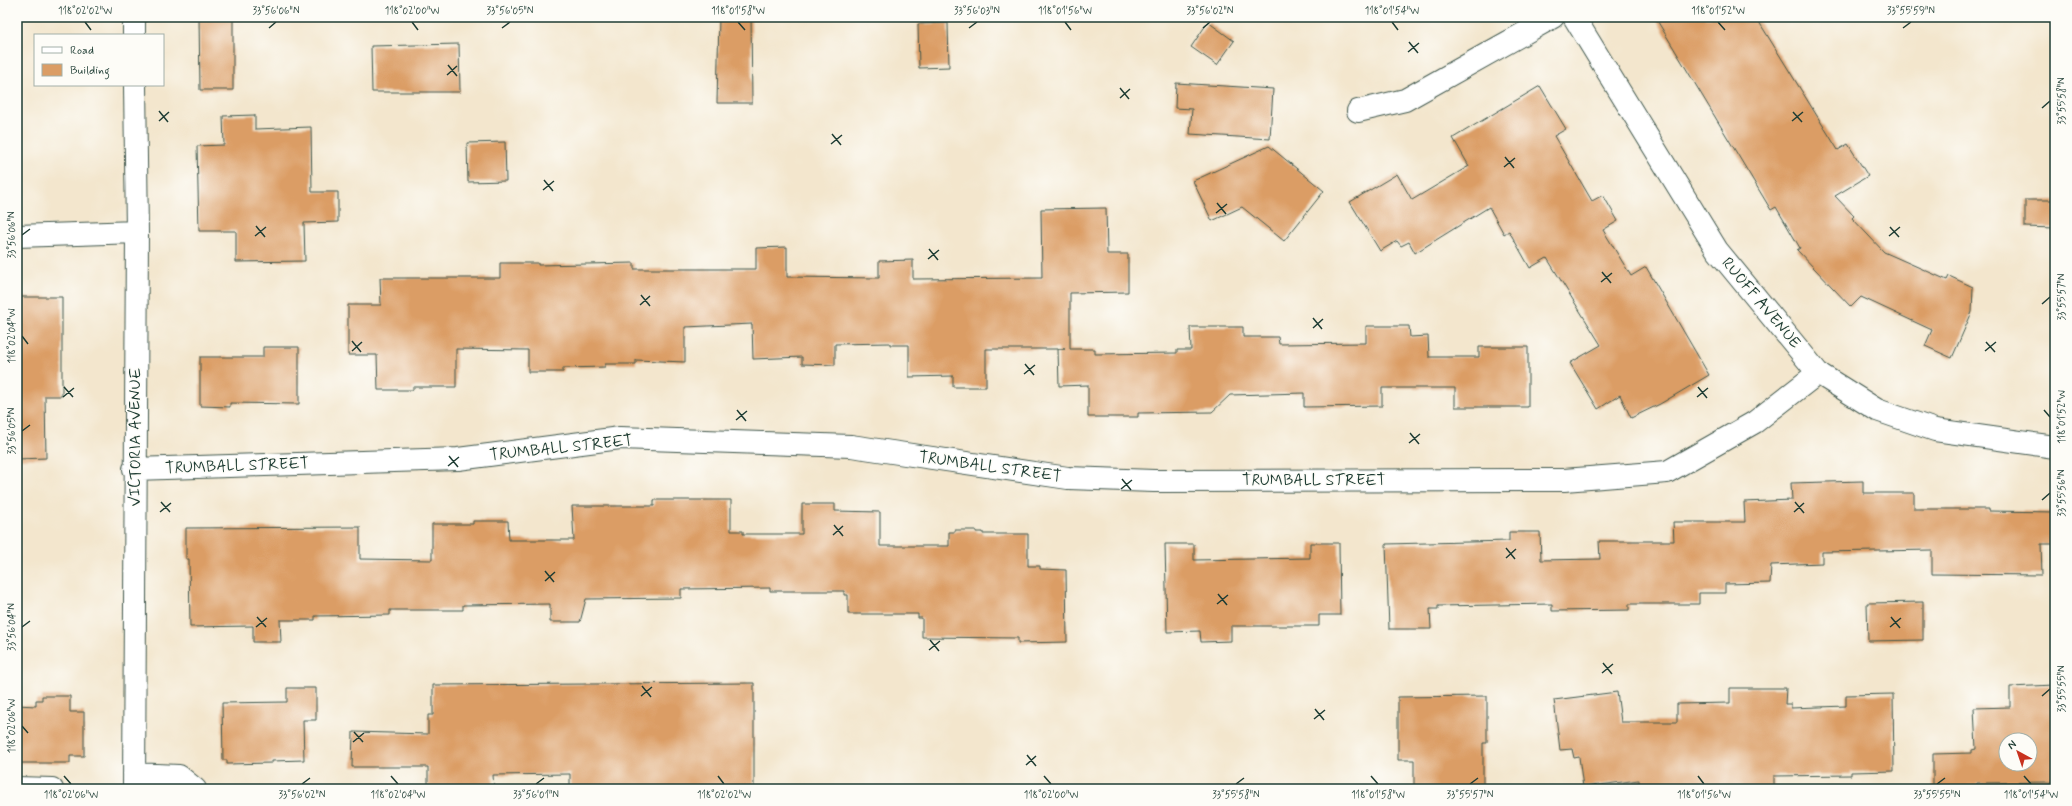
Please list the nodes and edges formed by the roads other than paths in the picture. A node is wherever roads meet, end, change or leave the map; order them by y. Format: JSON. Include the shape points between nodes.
{"nodes":[{"id":1,"x":134,"y":17,"type":"edge"},
{"id":2,"x":1553,"y":17,"type":"edge"},
{"id":3,"x":1574,"y":17,"type":"edge"},
{"id":4,"x":134,"y":34,"type":"edge"},
{"id":5,"x":135,"y":86,"type":"edge"},
{"id":6,"x":1358,"y":112,"type":"dead end"},
{"id":7,"x":137,"y":232,"type":"junction"},
{"id":8,"x":17,"y":236,"type":"edge"},
{"id":9,"x":1818,"y":373,"type":"junction"},
{"id":10,"x":2055,"y":447,"type":"edge"},
{"id":11,"x":134,"y":468,"type":"junction"},
{"id":12,"x":134,"y":781,"type":"edge"},
{"id":13,"x":17,"y":788,"type":"edge"},
{"id":14,"x":52,"y":789,"type":"edge"},
{"id":15,"x":195,"y":789,"type":"edge"}],
"edges":[{"from":1,"to":4,"type":"street"},
{"from":2,"to":6,"type":"street","via":[[1405,100]]},
{"from":3,"to":9,"type":"street","name":"RUOFF AVENUE","via":[[1717,250]]},
{"from":5,"to":7,"type":"street","name":"VICTORIA AVENUE"},
{"from":7,"to":8,"type":"street"},
{"from":7,"to":11,"type":"street","name":"VICTORIA AVENUE"},
{"from":9,"to":10,"type":"street","name":"RUOFF AVENUE","via":[[1877,410],[1935,430]]},
{"from":9,"to":11,"type":"street","name":"TRUMBALL STREET","via":[[1756,422],[1667,472],[1564,480],[1154,481],[1068,478],[851,446],[620,438],[458,459]]},
{"from":11,"to":12,"type":"street","name":"VICTORIA AVENUE"},
{"from":12,"to":15,"type":"street","via":[[178,776]]},
{"from":13,"to":14,"type":"street"}]}
